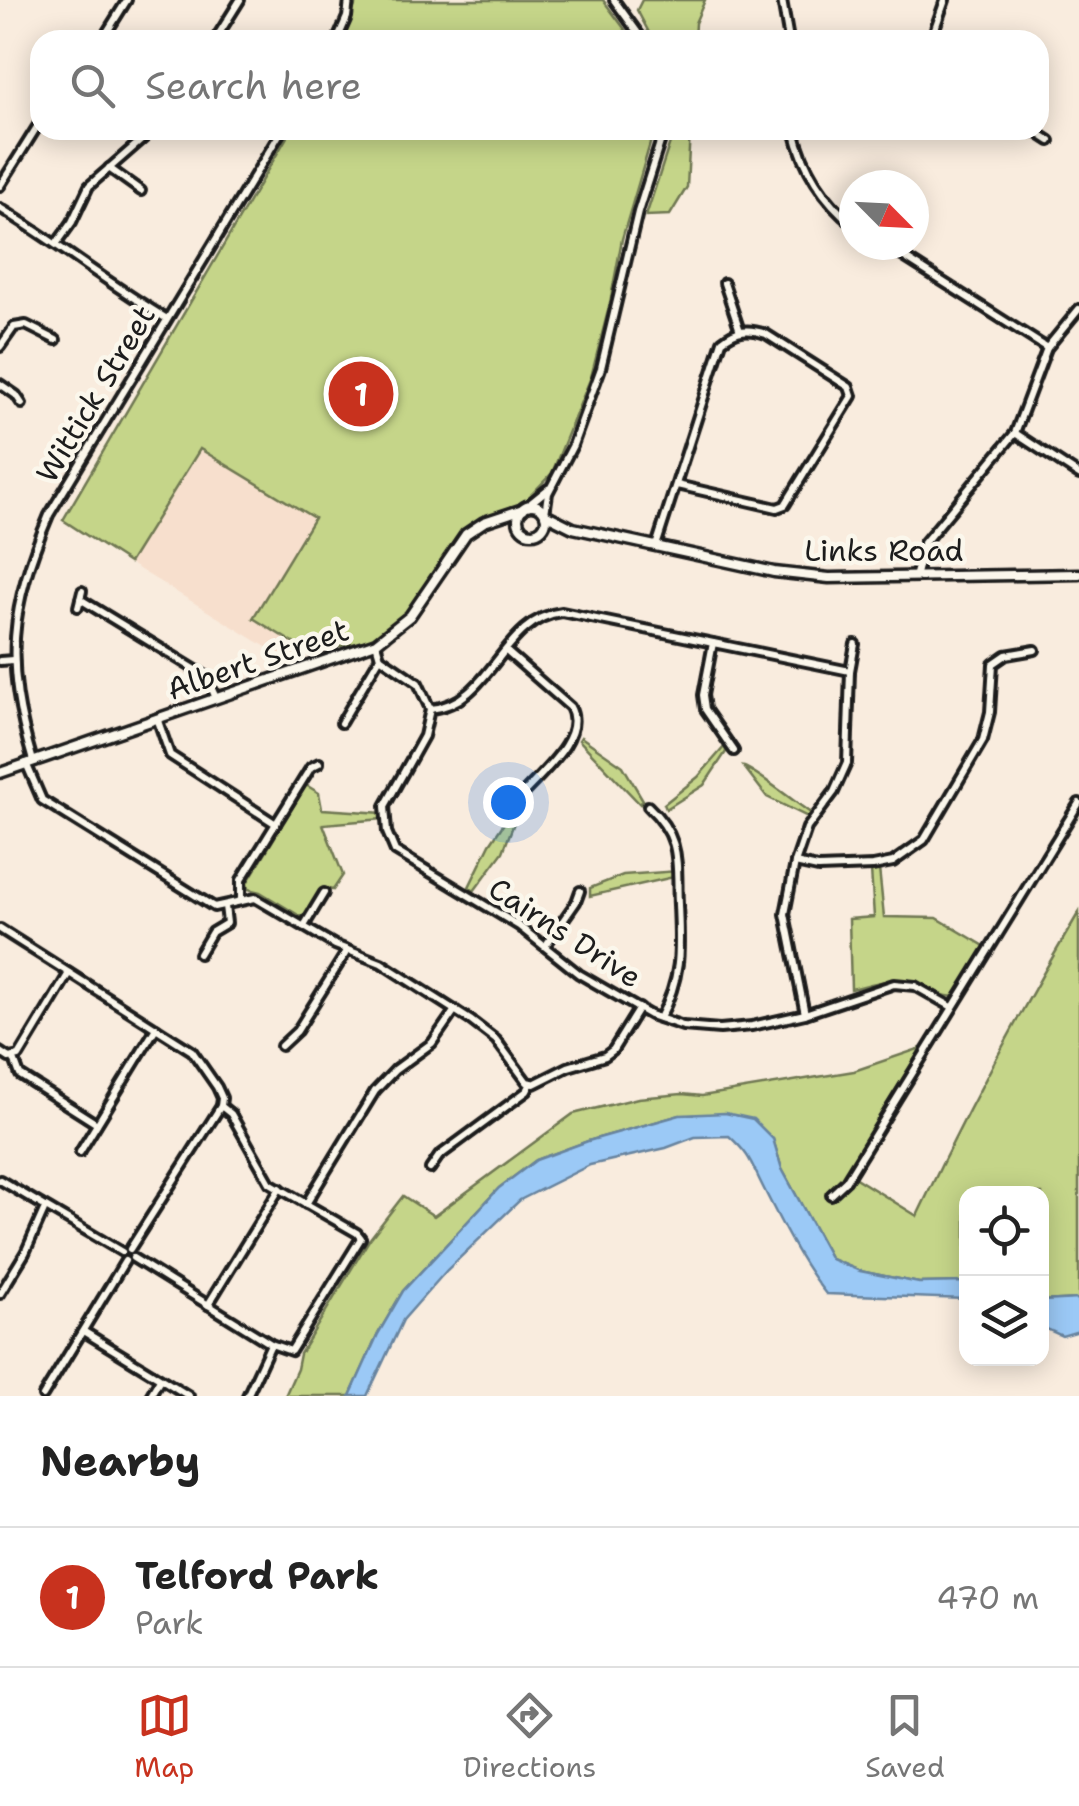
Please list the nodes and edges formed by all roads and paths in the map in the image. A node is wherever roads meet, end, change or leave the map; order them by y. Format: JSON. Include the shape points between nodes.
{"nodes":[{"id":1,"x":126,"y":0,"type":"edge"},
{"id":2,"x":240,"y":0,"type":"edge"},
{"id":3,"x":349,"y":0,"type":"edge"},
{"id":4,"x":614,"y":0,"type":"edge"},
{"id":5,"x":782,"y":0,"type":"edge"},
{"id":6,"x":945,"y":0,"type":"edge"},
{"id":7,"x":108,"y":30,"type":"edge"},
{"id":8,"x":221,"y":30,"type":"edge"},
{"id":9,"x":341,"y":30,"type":"edge"},
{"id":10,"x":635,"y":30,"type":"edge"},
{"id":11,"x":787,"y":30,"type":"edge"},
{"id":12,"x":934,"y":30,"type":"edge"},
{"id":13,"x":30,"y":138,"type":"edge"},
{"id":14,"x":141,"y":140,"type":"edge"},
{"id":15,"x":276,"y":140,"type":"edge"},
{"id":16,"x":661,"y":140,"type":"edge"},
{"id":17,"x":796,"y":140,"type":"edge"},
{"id":18,"x":109,"y":168,"type":"junction"},
{"id":19,"x":0,"y":186,"type":"edge"},
{"id":20,"x":141,"y":190,"type":"dead end"},
{"id":21,"x":0,"y":208,"type":"edge"},
{"id":22,"x":839,"y":210,"type":"edge"},
{"id":23,"x":58,"y":243,"type":"junction"},
{"id":24,"x":909,"y":260,"type":"edge"},
{"id":25,"x":724,"y":284,"type":"dead end"},
{"id":26,"x":1079,"y":309,"type":"edge"},
{"id":27,"x":167,"y":319,"type":"junction"},
{"id":28,"x":740,"y":331,"type":"junction"},
{"id":29,"x":56,"y":340,"type":"dead end"},
{"id":30,"x":0,"y":347,"type":"edge"},
{"id":31,"x":1047,"y":348,"type":"junction"},
{"id":32,"x":0,"y":384,"type":"edge"},
{"id":33,"x":22,"y":404,"type":"dead end"},
{"id":34,"x":1015,"y":433,"type":"junction"},
{"id":35,"x":1079,"y":476,"type":"edge"},
{"id":36,"x":552,"y":484,"type":"junction"},
{"id":37,"x":676,"y":485,"type":"junction"},
{"id":38,"x":525,"y":508,"type":"junction"},
{"id":39,"x":545,"y":514,"type":"junction"},
{"id":40,"x":484,"y":522,"type":"junction"},
{"id":41,"x":521,"y":527,"type":"junction"},
{"id":42,"x":573,"y":528,"type":"junction"},
{"id":43,"x":542,"y":530,"type":"junction"},
{"id":44,"x":656,"y":546,"type":"junction"},
{"id":45,"x":916,"y":574,"type":"junction"},
{"id":46,"x":1079,"y":574,"type":"edge"},
{"id":47,"x":80,"y":599,"type":"dead end"},
{"id":48,"x":376,"y":644,"type":"junction"},
{"id":49,"x":713,"y":644,"type":"junction"},
{"id":50,"x":855,"y":644,"type":"dead end"},
{"id":51,"x":1036,"y":650,"type":"dead end"},
{"id":52,"x":506,"y":651,"type":"junction"},
{"id":53,"x":380,"y":658,"type":"junction"},
{"id":54,"x":13,"y":660,"type":"junction"},
{"id":55,"x":0,"y":661,"type":"edge"},
{"id":56,"x":850,"y":671,"type":"junction"},
{"id":57,"x":216,"y":698,"type":"junction"},
{"id":58,"x":430,"y":708,"type":"junction"},
{"id":59,"x":157,"y":718,"type":"junction"},
{"id":60,"x":340,"y":723,"type":"dead end"},
{"id":61,"x":734,"y":751,"type":"dead end"},
{"id":62,"x":30,"y":762,"type":"junction"},
{"id":63,"x":320,"y":763,"type":"dead end"},
{"id":64,"x":0,"y":773,"type":"edge"},
{"id":65,"x":522,"y":796,"type":"dead end"},
{"id":66,"x":1079,"y":802,"type":"edge"},
{"id":67,"x":648,"y":806,"type":"dead end"},
{"id":68,"x":276,"y":824,"type":"junction"},
{"id":69,"x":796,"y":862,"type":"junction"},
{"id":70,"x":580,"y":891,"type":"dead end"},
{"id":71,"x":324,"y":893,"type":"dead end"},
{"id":72,"x":241,"y":900,"type":"junction"},
{"id":73,"x":225,"y":906,"type":"junction"},
{"id":74,"x":304,"y":926,"type":"junction"},
{"id":75,"x":0,"y":928,"type":"edge"},
{"id":76,"x":546,"y":946,"type":"junction"},
{"id":77,"x":348,"y":951,"type":"junction"},
{"id":78,"x":199,"y":954,"type":"dead end"},
{"id":79,"x":69,"y":973,"type":"junction"},
{"id":80,"x":952,"y":1007,"type":"junction"},
{"id":81,"x":639,"y":1008,"type":"junction"},
{"id":82,"x":455,"y":1010,"type":"junction"},
{"id":83,"x":805,"y":1014,"type":"junction"},
{"id":84,"x":660,"y":1018,"type":"junction"},
{"id":85,"x":156,"y":1028,"type":"junction"},
{"id":86,"x":281,"y":1046,"type":"dead end"},
{"id":87,"x":0,"y":1052,"type":"edge"},
{"id":88,"x":14,"y":1058,"type":"junction"},
{"id":89,"x":531,"y":1083,"type":"junction"},
{"id":90,"x":221,"y":1106,"type":"junction"},
{"id":91,"x":97,"y":1124,"type":"junction"},
{"id":92,"x":80,"y":1152,"type":"dead end"},
{"id":93,"x":430,"y":1169,"type":"dead end"},
{"id":94,"x":0,"y":1180,"type":"edge"},
{"id":95,"x":280,"y":1188,"type":"junction"},
{"id":96,"x":831,"y":1195,"type":"dead end"},
{"id":97,"x":306,"y":1204,"type":"junction"},
{"id":98,"x":45,"y":1208,"type":"junction"},
{"id":99,"x":126,"y":1251,"type":"junction"},
{"id":100,"x":129,"y":1260,"type":"junction"},
{"id":101,"x":0,"y":1294,"type":"edge"},
{"id":102,"x":208,"y":1305,"type":"junction"},
{"id":103,"x":82,"y":1331,"type":"junction"},
{"id":104,"x":271,"y":1344,"type":"junction"},
{"id":105,"x":160,"y":1379,"type":"junction"},
{"id":106,"x":43,"y":1396,"type":"edge"},
{"id":107,"x":150,"y":1396,"type":"edge"},
{"id":108,"x":189,"y":1396,"type":"edge"},
{"id":109,"x":247,"y":1396,"type":"edge"}],
"edges":[{"from":1,"to":7,"type":"street"},
{"from":2,"to":8,"type":"street"},
{"from":3,"to":9,"type":"street"},
{"from":4,"to":10,"type":"street"},
{"from":5,"to":11,"type":"street"},
{"from":6,"to":12,"type":"street"},
{"from":13,"to":19,"type":"street"},
{"from":14,"to":18,"type":"street"},
{"from":15,"to":27,"type":"street","name":"Wittick Street"},
{"from":16,"to":36,"type":"street","via":[[601,368]]},
{"from":17,"to":22,"type":"street","via":[[816,186]]},
{"from":18,"to":20,"type":"street"},
{"from":18,"to":23,"type":"street","via":[[89,186]]},
{"from":21,"to":23,"type":"street"},
{"from":23,"to":27,"type":"street"},
{"from":24,"to":31,"type":"street"},
{"from":25,"to":28,"type":"street"},
{"from":26,"to":31,"type":"street"},
{"from":27,"to":54,"type":"street","name":"Wittick Street","via":[[49,515],[26,568]]},
{"from":28,"to":37,"type":"street","via":[[722,341],[716,355]]},
{"from":28,"to":37,"type":"street","via":[[766,334],[852,396],[785,505]]},
{"from":29,"to":30,"type":"street","via":[[26,325],[14,327]]},
{"from":31,"to":34,"type":"street"},
{"from":32,"to":33,"type":"street"},
{"from":34,"to":35,"type":"street"},
{"from":34,"to":45,"type":"street","via":[[924,543]]},
{"from":36,"to":38,"type":"street"},
{"from":36,"to":39,"type":"street"},
{"from":37,"to":44,"type":"street"},
{"from":38,"to":39,"type":"street","via":[[537,506]]},
{"from":38,"to":40,"type":"street","name":"Albert Street"},
{"from":38,"to":41,"type":"street"},
{"from":39,"to":42,"type":"street","name":"Links Road"},
{"from":39,"to":43,"type":"street"},
{"from":40,"to":41,"type":"street"},
{"from":40,"to":48,"type":"street","name":"Albert Street","via":[[454,548],[410,616]]},
{"from":41,"to":43,"type":"street"},
{"from":42,"to":43,"type":"street","name":"Links Road"},
{"from":42,"to":44,"type":"street","name":"Links Road"},
{"from":44,"to":45,"type":"street","name":"Links Road","via":[[774,572],[830,578]]},
{"from":45,"to":46,"type":"street","name":"Links Road"},
{"from":47,"to":57,"type":"street","via":[[206,676]]},
{"from":48,"to":53,"type":"street"},
{"from":48,"to":57,"type":"street","name":"Albert Street"},
{"from":49,"to":52,"type":"street","via":[[562,612],[530,624]]},
{"from":49,"to":56,"type":"street"},
{"from":49,"to":61,"type":"street","via":[[703,696]]},
{"from":50,"to":56,"type":"street"},
{"from":51,"to":69,"type":"street","via":[[993,664],[982,740],[924,840],[893,862],[873,866]]},
{"from":52,"to":58,"type":"street","via":[[468,694]]},
{"from":52,"to":65,"type":"street","via":[[576,719],[572,735]]},
{"from":53,"to":58,"type":"street","via":[[418,683]]},
{"from":53,"to":60,"type":"street"},
{"from":54,"to":55,"type":"street"},
{"from":54,"to":62,"type":"street","name":"Wittick Street"},
{"from":56,"to":69,"type":"street","via":[[846,762]]},
{"from":57,"to":59,"type":"street","name":"Albert Street"},
{"from":58,"to":76,"type":"street","name":"Cairns Drive","via":[[424,736],[386,806],[392,844],[403,858]]},
{"from":59,"to":62,"type":"street","name":"Albert Street"},
{"from":59,"to":68,"type":"street","via":[[170,755]]},
{"from":62,"to":64,"type":"street","name":"Albert Street"},
{"from":62,"to":73,"type":"street","name":"Wittick Street","via":[[42,800],[214,907]]},
{"from":63,"to":68,"type":"street"},
{"from":66,"to":80,"type":"street"},
{"from":67,"to":84,"type":"street","via":[[668,828],[678,859],[680,968]]},
{"from":68,"to":72,"type":"street","via":[[241,880]]},
{"from":69,"to":83,"type":"street","via":[[786,914]]},
{"from":70,"to":76,"type":"street"},
{"from":71,"to":74,"type":"street"},
{"from":72,"to":73,"type":"street"},
{"from":72,"to":74,"type":"street","via":[[256,898]]},
{"from":73,"to":78,"type":"street","via":[[226,923]]},
{"from":74,"to":77,"type":"street"},
{"from":75,"to":79,"type":"street"},
{"from":76,"to":81,"type":"street","name":"Cairns Drive"},
{"from":77,"to":82,"type":"street"},
{"from":77,"to":86,"type":"street"},
{"from":79,"to":85,"type":"street"},
{"from":79,"to":88,"type":"street"},
{"from":80,"to":83,"type":"street","name":"Cairns Drive","via":[[915,986],[894,984]]},
{"from":80,"to":96,"type":"street","via":[[846,1181]]},
{"from":81,"to":84,"type":"street","name":"Cairns Drive"},
{"from":81,"to":89,"type":"street","via":[[605,1056]]},
{"from":82,"to":89,"type":"street","via":[[496,1040]]},
{"from":82,"to":97,"type":"street","via":[[432,1043],[375,1091]]},
{"from":83,"to":84,"type":"street","name":"Cairns Drive","via":[[720,1029]]},
{"from":85,"to":90,"type":"street","via":[[194,1052]]},
{"from":85,"to":91,"type":"street"},
{"from":87,"to":88,"type":"street"},
{"from":88,"to":91,"type":"street","via":[[20,1075]]},
{"from":89,"to":93,"type":"street"},
{"from":90,"to":95,"type":"street"},
{"from":90,"to":99,"type":"street"},
{"from":91,"to":92,"type":"street"},
{"from":94,"to":98,"type":"street"},
{"from":95,"to":97,"type":"street"},
{"from":95,"to":102,"type":"street"},
{"from":97,"to":104,"type":"street","via":[[361,1238],[295,1348]]},
{"from":98,"to":99,"type":"street"},
{"from":98,"to":101,"type":"street"},
{"from":99,"to":100,"type":"street"},
{"from":100,"to":102,"type":"street"},
{"from":100,"to":103,"type":"street"},
{"from":102,"to":104,"type":"street"},
{"from":103,"to":105,"type":"street"},
{"from":103,"to":106,"type":"street"},
{"from":104,"to":109,"type":"street"},
{"from":105,"to":107,"type":"street"},
{"from":105,"to":108,"type":"street"}]}
